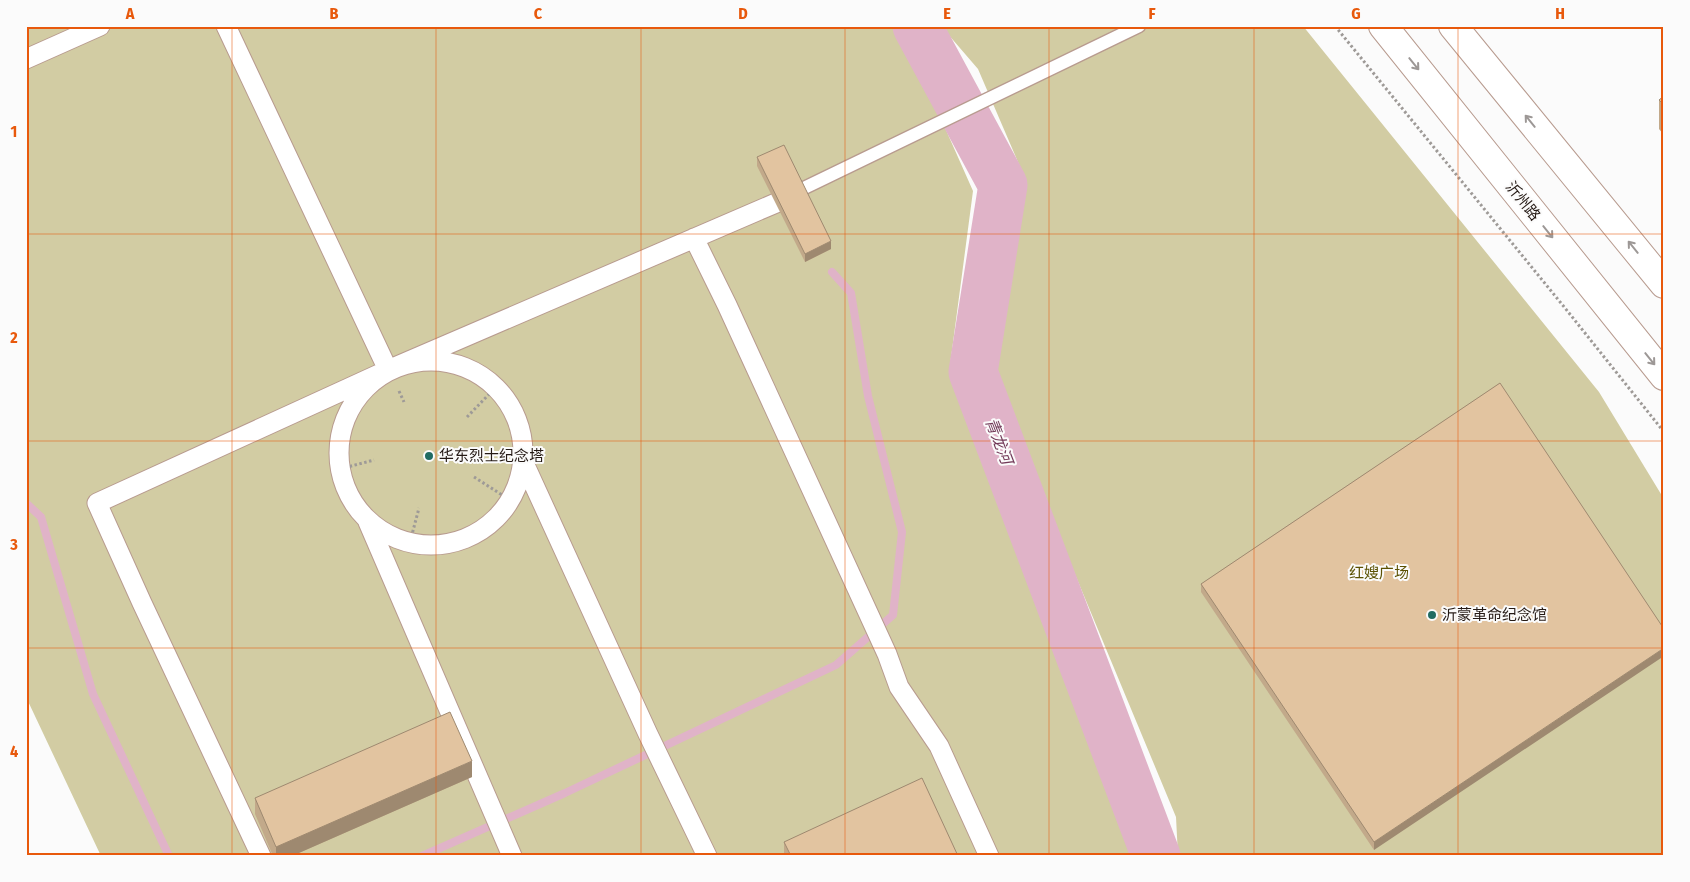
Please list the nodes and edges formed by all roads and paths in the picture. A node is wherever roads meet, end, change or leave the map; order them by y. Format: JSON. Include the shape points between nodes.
{"nodes":[{"id":1,"x":100,"y":26,"type":"edge"},
{"id":2,"x":226,"y":26,"type":"edge"},
{"id":3,"x":1139,"y":26,"type":"edge"},
{"id":4,"x":1335,"y":26,"type":"edge"},
{"id":5,"x":1383,"y":26,"type":"edge"},
{"id":6,"x":1453,"y":26,"type":"edge"},
{"id":7,"x":26,"y":59,"type":"edge"},
{"id":8,"x":802,"y":189,"type":"joint"},
{"id":9,"x":694,"y":238,"type":"junction"},
{"id":10,"x":1664,"y":284,"type":"edge"},
{"id":11,"x":388,"y":370,"type":"junction"},
{"id":12,"x":1664,"y":376,"type":"edge"},
{"id":13,"x":497,"y":386,"type":"junction"},
{"id":14,"x":467,"y":417,"type":"dead end"},
{"id":15,"x":1664,"y":432,"type":"edge"},
{"id":16,"x":374,"y":460,"type":"dead end"},
{"id":17,"x":524,"y":463,"type":"junction"},
{"id":18,"x":340,"y":469,"type":"junction"},
{"id":19,"x":474,"y":477,"type":"dead end"},
{"id":20,"x":510,"y":500,"type":"junction"},
{"id":21,"x":419,"y":508,"type":"dead end"},
{"id":22,"x":368,"y":522,"type":"junction"},
{"id":23,"x":410,"y":542,"type":"junction"},
{"id":24,"x":509,"y":849,"type":"edge"},
{"id":25,"x":261,"y":856,"type":"edge"},
{"id":26,"x":707,"y":856,"type":"edge"},
{"id":27,"x":989,"y":856,"type":"edge"}],
"edges":[{"from":1,"to":7,"type":"street"},
{"from":2,"to":11,"type":"street"},
{"from":3,"to":8,"type":"lane"},
{"from":4,"to":15,"type":"path"},
{"from":5,"to":12,"type":"main road","name":"沂州路","one_way":true},
{"from":10,"to":6,"type":"main road","one_way":true},
{"from":8,"to":9,"type":"street"},
{"from":9,"to":11,"type":"street"},
{"from":9,"to":27,"type":"street","via":[[887,654],[899,687],[939,746]]},
{"from":11,"to":13,"type":"street","via":[[420,360],[448,361],[474,370]]},
{"from":11,"to":18,"type":"street","via":[[368,385],[349,410],[339,438]]},
{"from":11,"to":25,"type":"street","via":[[97,503]]},
{"from":13,"to":14,"type":"path"},
{"from":13,"to":17,"type":"street","via":[[513,409],[523,435]]},
{"from":16,"to":18,"type":"path"},
{"from":17,"to":20,"type":"street"},
{"from":17,"to":26,"type":"street"},
{"from":18,"to":22,"type":"street","via":[[350,498]]},
{"from":19,"to":20,"type":"path"},
{"from":20,"to":23,"type":"street","via":[[500,515],[478,534],[450,544],[421,546]]},
{"from":21,"to":23,"type":"path"},
{"from":22,"to":23,"type":"street","via":[[393,538]]},
{"from":22,"to":24,"type":"street"}]}
